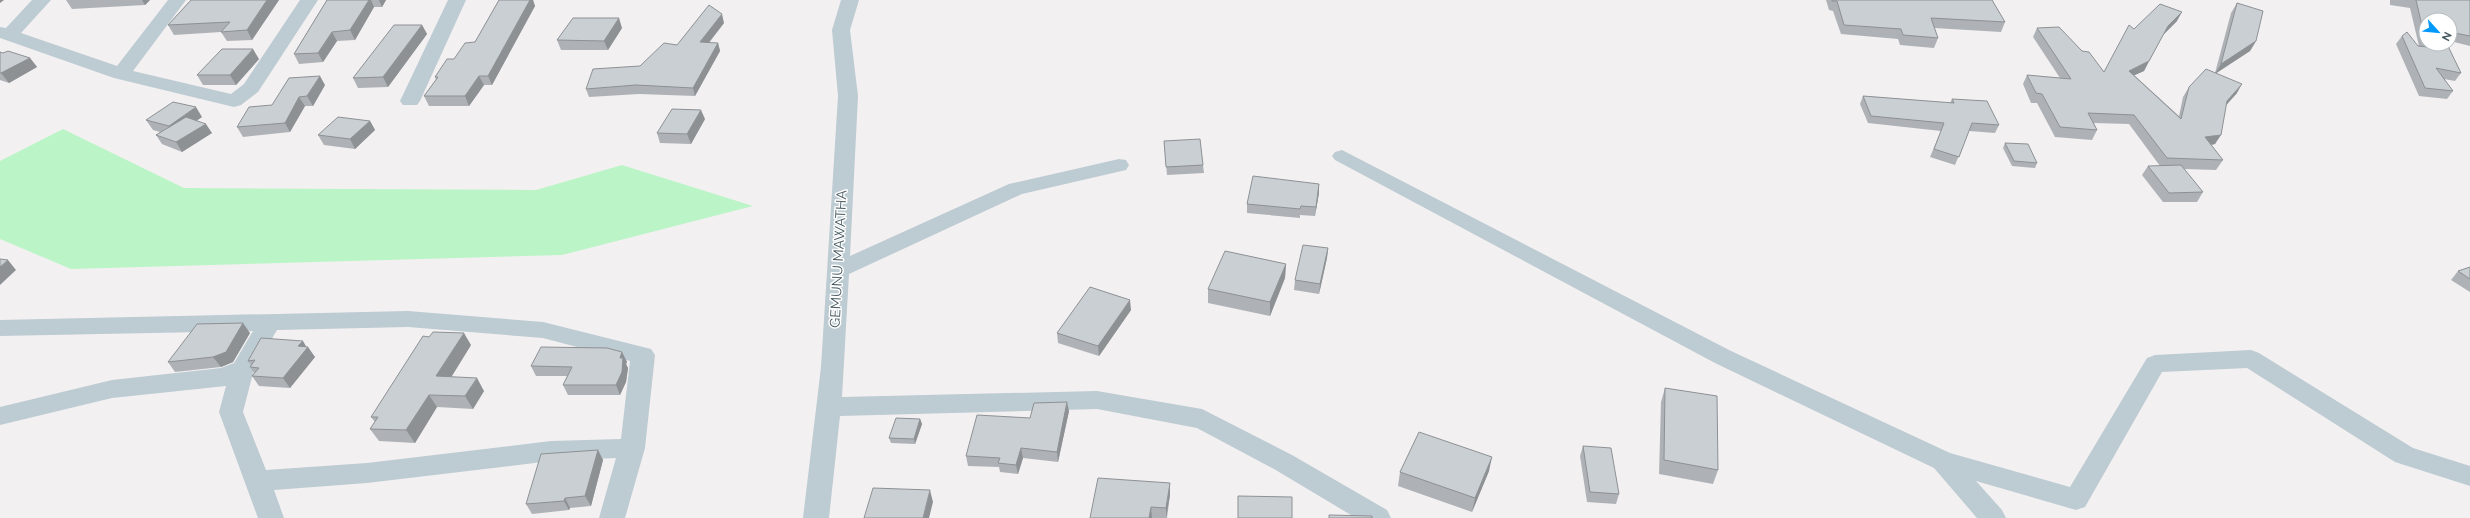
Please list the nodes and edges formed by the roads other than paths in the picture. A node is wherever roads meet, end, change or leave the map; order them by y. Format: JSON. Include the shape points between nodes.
{"nodes":[{"id":1,"x":42,"y":0,"type":"edge"},
{"id":2,"x":177,"y":0,"type":"edge"},
{"id":3,"x":309,"y":0,"type":"edge"},
{"id":4,"x":457,"y":0,"type":"edge"},
{"id":5,"x":850,"y":0,"type":"edge"},
{"id":6,"x":5,"y":33,"type":"edge"},
{"id":7,"x":121,"y":74,"type":"junction"},
{"id":8,"x":410,"y":101,"type":"dead end"},
{"id":9,"x":1342,"y":156,"type":"dead end"},
{"id":10,"x":1119,"y":166,"type":"dead end"},
{"id":11,"x":837,"y":271,"type":"junction"},
{"id":12,"x":270,"y":322,"type":"junction"},
{"id":13,"x":1,"y":329,"type":"edge"},
{"id":14,"x":242,"y":369,"type":"junction"},
{"id":15,"x":829,"y":407,"type":"junction"},
{"id":16,"x":0,"y":416,"type":"edge"},
{"id":17,"x":632,"y":448,"type":"junction"},
{"id":18,"x":1943,"y":461,"type":"junction"},
{"id":19,"x":2470,"y":476,"type":"edge"},
{"id":20,"x":259,"y":481,"type":"junction"},
{"id":21,"x":271,"y":518,"type":"edge"},
{"id":22,"x":612,"y":518,"type":"edge"},
{"id":23,"x":816,"y":518,"type":"edge"},
{"id":24,"x":1378,"y":518,"type":"edge"},
{"id":25,"x":1993,"y":518,"type":"edge"}],
"edges":[{"from":1,"to":6,"type":"street"},
{"from":2,"to":7,"type":"street"},
{"from":3,"to":7,"type":"street","via":[[251,88],[234,101]]},
{"from":4,"to":8,"type":"street"},
{"from":5,"to":11,"type":"street","name":"GEMUNU MAWATHA","via":[[841,30],[848,96]]},
{"from":6,"to":7,"type":"street"},
{"from":9,"to":18,"type":"street","via":[[1723,357]]},
{"from":10,"to":11,"type":"street","via":[[1016,189]]},
{"from":11,"to":15,"type":"street","name":"GEMUNU MAWATHA"},
{"from":12,"to":13,"type":"street"},
{"from":12,"to":14,"type":"street"},
{"from":12,"to":17,"type":"street","via":[[408,320],[543,330],[642,355]]},
{"from":14,"to":16,"type":"street","via":[[225,377],[112,389]]},
{"from":14,"to":20,"type":"street","via":[[231,412]]},
{"from":15,"to":23,"type":"street","name":"GEMUNU MAWATHA"},
{"from":15,"to":24,"type":"street","via":[[1097,400],[1202,419],[1283,462]]},
{"from":17,"to":20,"type":"street","via":[[551,451],[367,473]]},
{"from":17,"to":22,"type":"street"},
{"from":18,"to":19,"type":"street","via":[[2076,499],[2155,364],[2251,358],[2404,455]]},
{"from":18,"to":25,"type":"street"},
{"from":20,"to":21,"type":"street"}]}
